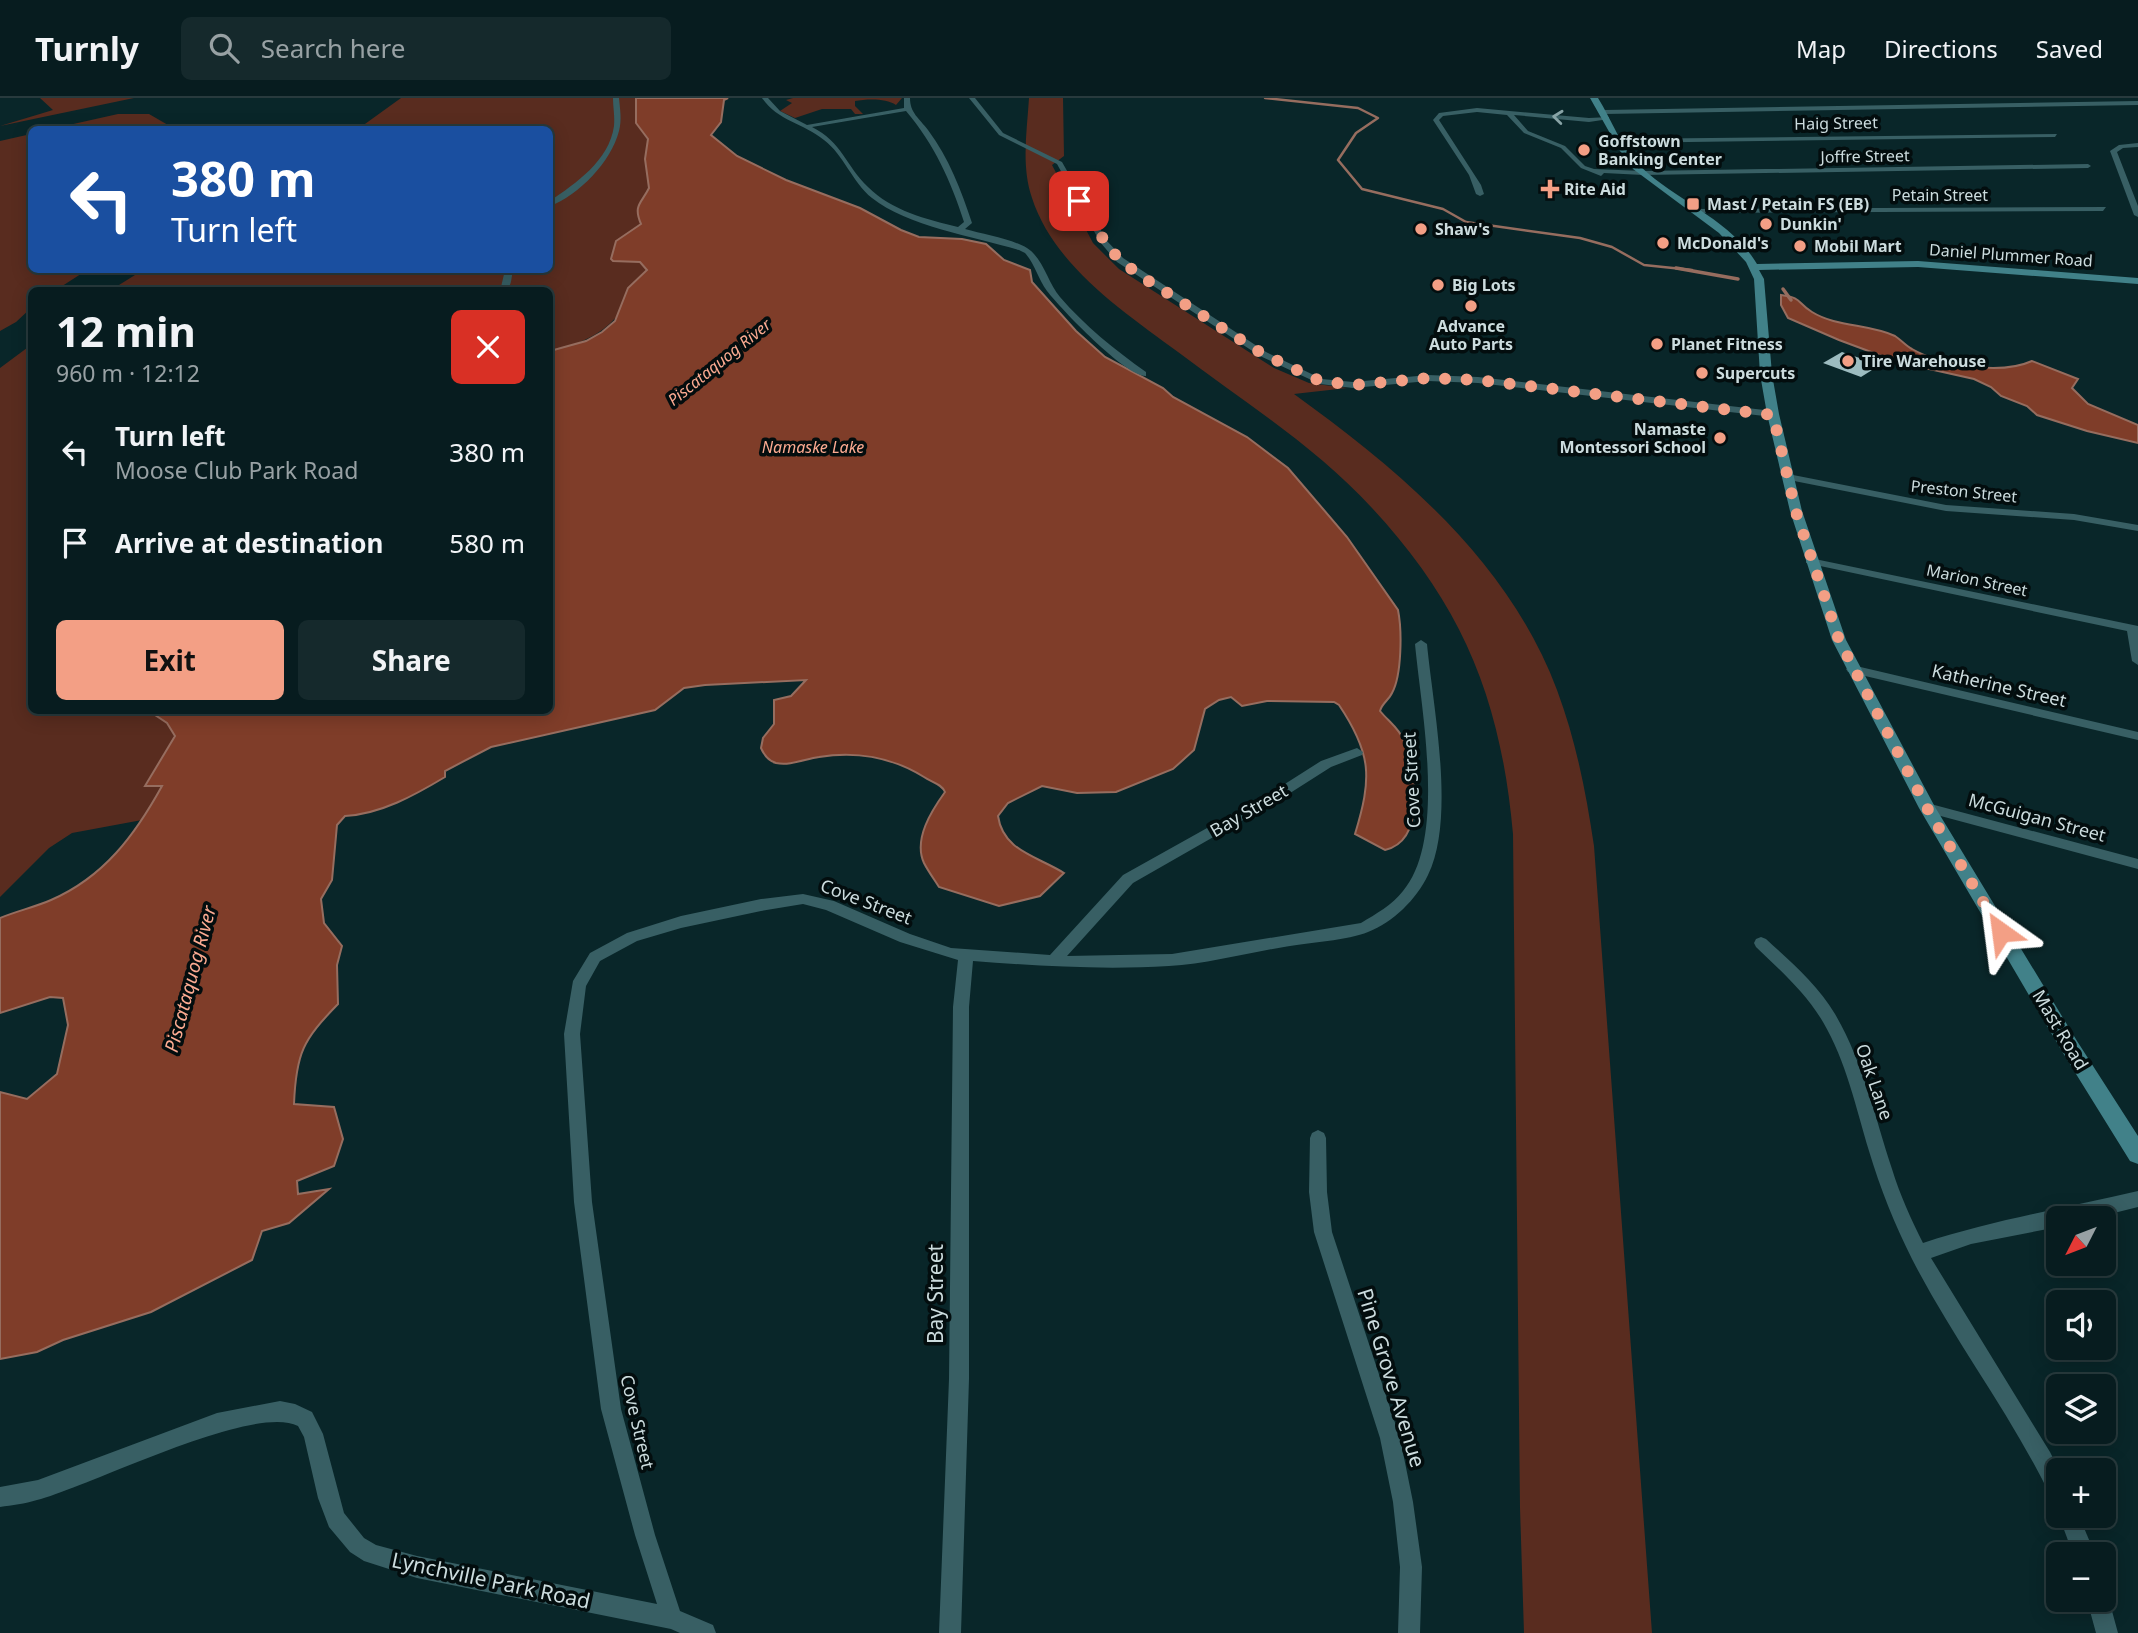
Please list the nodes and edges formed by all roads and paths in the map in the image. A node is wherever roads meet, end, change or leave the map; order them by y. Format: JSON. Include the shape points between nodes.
{"nodes":[{"id":1,"x":617,"y":98,"type":"edge"},
{"id":2,"x":765,"y":98,"type":"edge"},
{"id":3,"x":907,"y":98,"type":"edge"},
{"id":4,"x":972,"y":98,"type":"edge"},
{"id":5,"x":1594,"y":98,"type":"edge"},
{"id":6,"x":2136,"y":104,"type":"edge"},
{"id":7,"x":907,"y":109,"type":"junction"},
{"id":8,"x":1509,"y":113,"type":"junction"},
{"id":9,"x":1605,"y":115,"type":"junction"},
{"id":10,"x":809,"y":126,"type":"junction"},
{"id":11,"x":2055,"y":135,"type":"dead end"},
{"id":12,"x":1617,"y":141,"type":"junction"},
{"id":13,"x":2138,"y":145,"type":"edge"},
{"id":14,"x":2088,"y":166,"type":"dead end"},
{"id":15,"x":1593,"y":171,"type":"junction"},
{"id":16,"x":1643,"y":173,"type":"junction"},
{"id":17,"x":1480,"y":194,"type":"dead end"},
{"id":18,"x":553,"y":202,"type":"edge"},
{"id":19,"x":2103,"y":209,"type":"dead end"},
{"id":20,"x":1693,"y":211,"type":"junction"},
{"id":21,"x":2137,"y":211,"type":"edge"},
{"id":22,"x":959,"y":230,"type":"junction"},
{"id":23,"x":1755,"y":267,"type":"junction"},
{"id":24,"x":2137,"y":281,"type":"edge"},
{"id":25,"x":1143,"y":374,"type":"dead end"},
{"id":26,"x":1773,"y":415,"type":"junction"},
{"id":27,"x":1788,"y":477,"type":"junction"},
{"id":28,"x":2138,"y":527,"type":"edge"},
{"id":29,"x":1810,"y":561,"type":"junction"},
{"id":30,"x":2135,"y":630,"type":"edge"},
{"id":31,"x":1421,"y":644,"type":"dead end"},
{"id":32,"x":2138,"y":661,"type":"edge"},
{"id":33,"x":1852,"y":669,"type":"junction"},
{"id":34,"x":2138,"y":736,"type":"edge"},
{"id":35,"x":1357,"y":752,"type":"dead end"},
{"id":36,"x":1927,"y":808,"type":"junction"},
{"id":37,"x":2138,"y":864,"type":"edge"},
{"id":38,"x":1761,"y":943,"type":"dead end"},
{"id":39,"x":966,"y":956,"type":"junction"},
{"id":40,"x":1054,"y":960,"type":"junction"},
{"id":41,"x":1318,"y":1138,"type":"dead end"},
{"id":42,"x":2138,"y":1154,"type":"edge"},
{"id":43,"x":2138,"y":1199,"type":"edge"},
{"id":44,"x":2109,"y":1206,"type":"edge"},
{"id":45,"x":2046,"y":1221,"type":"edge"},
{"id":46,"x":1919,"y":1253,"type":"junction"},
{"id":47,"x":2046,"y":1466,"type":"edge"},
{"id":48,"x":0,"y":1497,"type":"edge"},
{"id":49,"x":2101,"y":1612,"type":"edge"},
{"id":50,"x":672,"y":1618,"type":"junction"},
{"id":51,"x":705,"y":1633,"type":"edge"},
{"id":52,"x":950,"y":1633,"type":"edge"},
{"id":53,"x":1409,"y":1633,"type":"edge"},
{"id":54,"x":2107,"y":1633,"type":"edge"}],
"edges":[{"from":1,"to":18,"type":"street","via":[[615,135],[598,165]]},
{"from":2,"to":10,"type":"street","via":[[779,116]]},
{"from":3,"to":7,"type":"street"},
{"from":4,"to":26,"type":"street","via":[[1005,137],[1060,163],[1119,260],[1263,354],[1310,378],[1353,385],[1429,378],[1478,380]]},
{"from":5,"to":9,"type":"main road"},
{"from":6,"to":9,"type":"street"},
{"from":7,"to":10,"type":"street"},
{"from":7,"to":22,"type":"street","via":[[948,164],[968,223]]},
{"from":9,"to":8,"type":"street","one_way":true,"via":[[1589,120]]},
{"from":8,"to":15,"type":"street","via":[[1527,132],[1563,147]]},
{"from":8,"to":17,"type":"street","via":[[1458,110],[1436,118]]},
{"from":9,"to":12,"type":"main road"},
{"from":10,"to":22,"type":"street","via":[[839,150],[869,192],[915,218]]},
{"from":11,"to":12,"type":"street","name":"Haig Street"},
{"from":12,"to":16,"type":"main road"},
{"from":13,"to":21,"type":"street","via":[[2113,151]]},
{"from":14,"to":16,"type":"street","name":"Joffre Street"},
{"from":15,"to":16,"type":"street"},
{"from":15,"to":16,"type":"street","via":[[1606,176]]},
{"from":16,"to":20,"type":"main road"},
{"from":19,"to":20,"type":"street","name":"Petain Street"},
{"from":20,"to":23,"type":"main road","via":[[1740,248]]},
{"from":22,"to":25,"type":"street","via":[[1031,253],[1060,300],[1112,352]]},
{"from":23,"to":24,"type":"main road","name":"Daniel Plummer Road","via":[[1917,264]]},
{"from":23,"to":26,"type":"main road","name":"Mast Road"},
{"from":26,"to":27,"type":"main road","name":"Mast Road"},
{"from":27,"to":28,"type":"street","name":"Preston Street","via":[[1946,508],[2074,517]]},
{"from":27,"to":29,"type":"main road","name":"Mast Road"},
{"from":29,"to":30,"type":"street","name":"Marion Street"},
{"from":29,"to":33,"type":"main road","name":"Mast Road"},
{"from":30,"to":32,"type":"street"},
{"from":31,"to":40,"type":"street","name":"Cove Street","via":[[1436,821],[1427,867],[1398,908],[1364,928],[1226,952],[1142,962]]},
{"from":33,"to":34,"type":"street","name":"Katherine Street"},
{"from":33,"to":36,"type":"main road","name":"Mast Road"},
{"from":35,"to":40,"type":"street","name":"Bay Street","via":[[1326,764],[1128,879]]},
{"from":36,"to":37,"type":"street","name":"McGuigan Street"},
{"from":36,"to":42,"type":"main road","name":"Mast Road"},
{"from":38,"to":46,"type":"street","name":"Oak Lane","via":[[1818,1001],[1833,1027],[1884,1172]]},
{"from":39,"to":40,"type":"street","name":"Cove Street"},
{"from":39,"to":50,"type":"street","name":"Cove Street","via":[[937,950],[829,905],[803,900],[696,919],[632,937],[595,957],[582,975],[572,1034],[583,1202],[611,1409]]},
{"from":39,"to":52,"type":"street","name":"Bay Street","via":[[961,1007],[959,1379]]},
{"from":41,"to":53,"type":"street","name":"Pine Grove Avenue","via":[[1322,1232],[1379,1399],[1403,1502],[1411,1567]]},
{"from":43,"to":44,"type":"street"},
{"from":45,"to":46,"type":"street","via":[[1971,1236]]},
{"from":46,"to":47,"type":"street"},
{"from":48,"to":50,"type":"street","name":"Lynchville Park Road","via":[[38,1490],[217,1423],[280,1411],[305,1419],[336,1520],[371,1554]]},
{"from":49,"to":54,"type":"street"},
{"from":50,"to":51,"type":"street","name":"Lynchville Park Road"}]}
